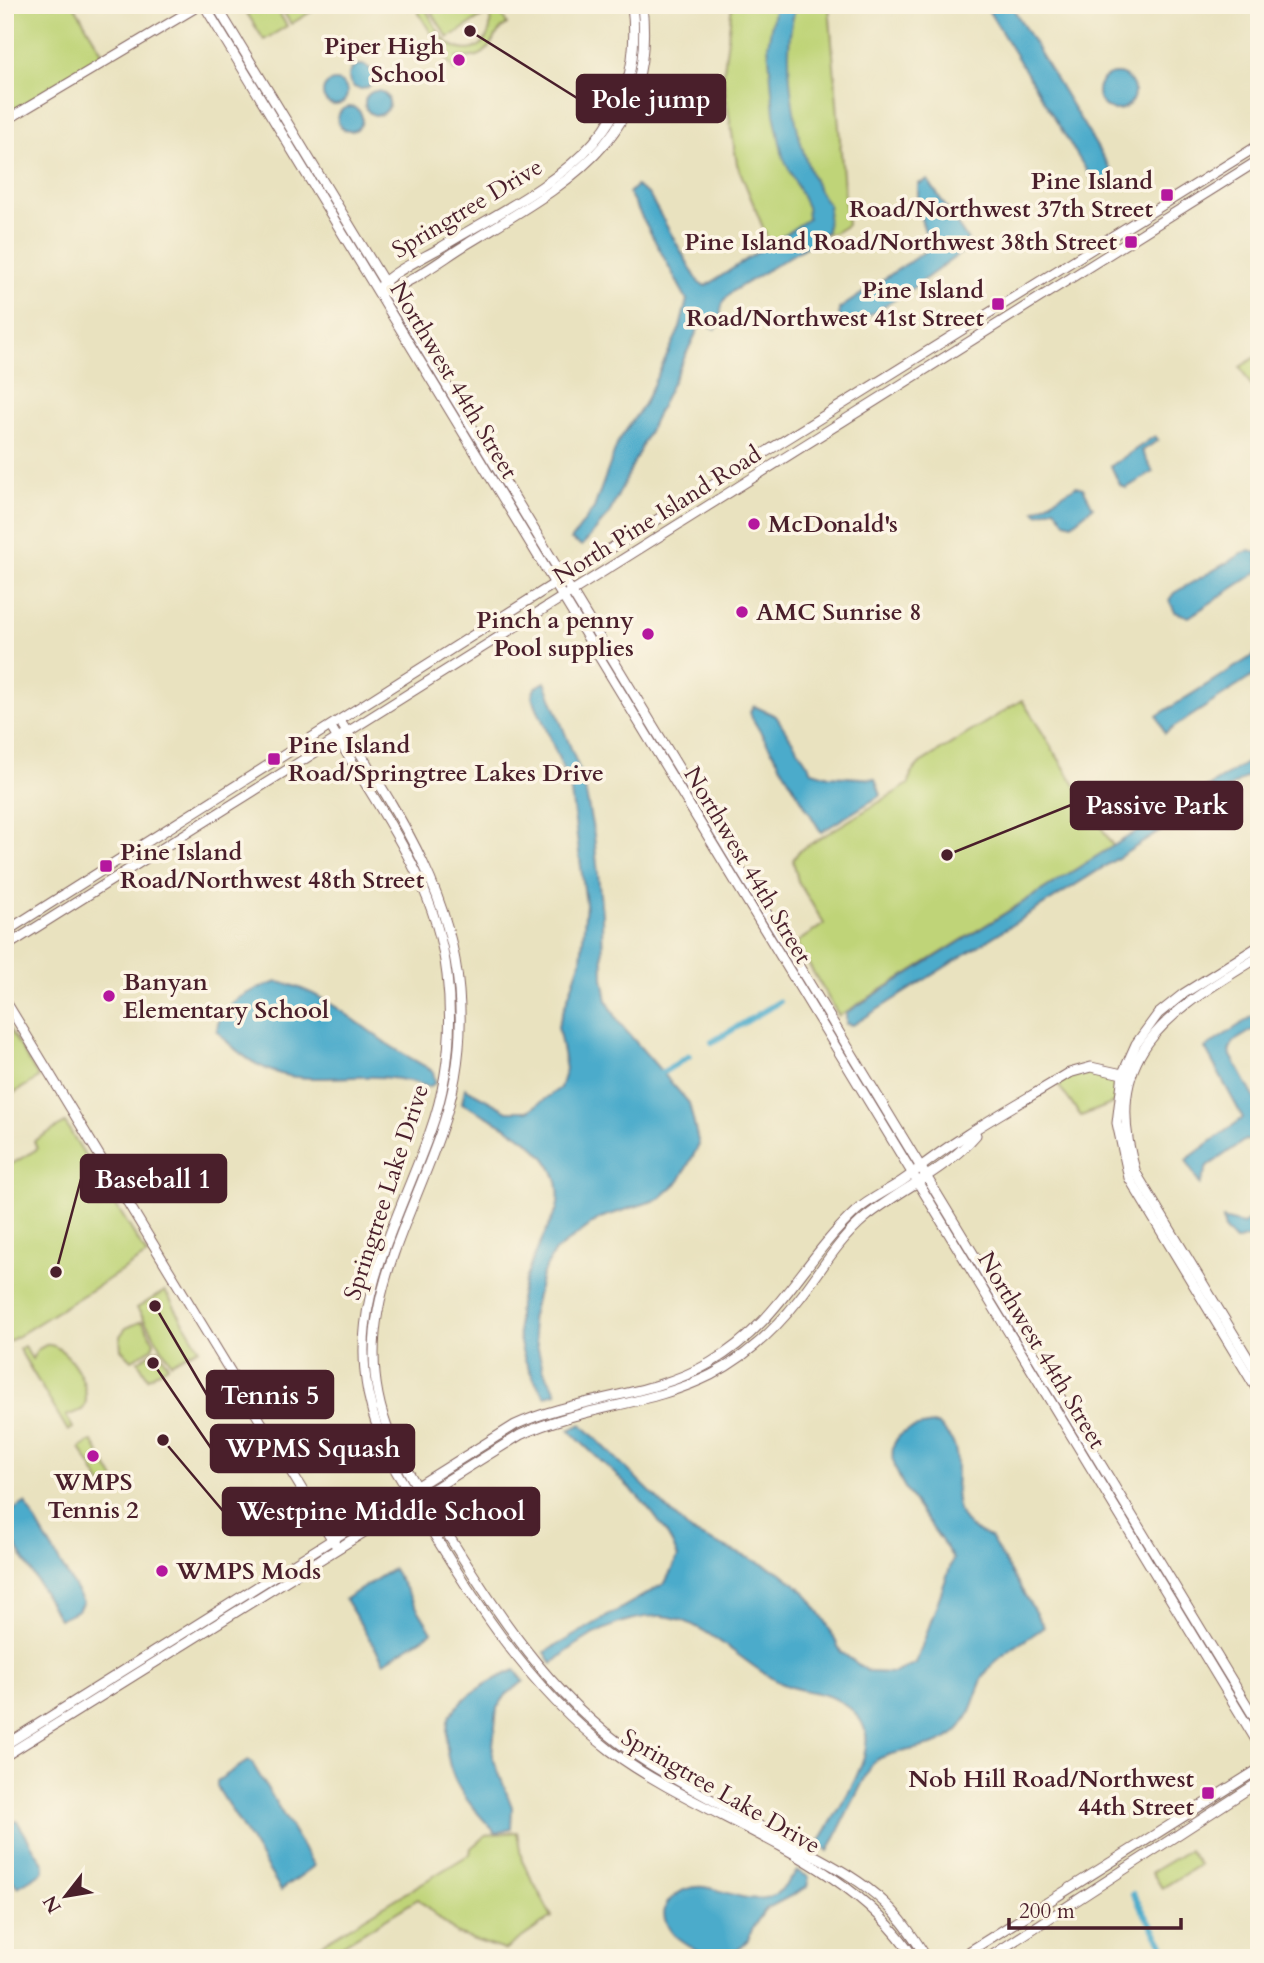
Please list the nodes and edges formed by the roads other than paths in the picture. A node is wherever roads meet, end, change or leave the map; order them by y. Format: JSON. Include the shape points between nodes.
{"nodes":[{"id":1,"x":202,"y":5,"type":"edge"},
{"id":2,"x":216,"y":5,"type":"edge"},
{"id":3,"x":632,"y":5,"type":"edge"},
{"id":4,"x":642,"y":5,"type":"edge"},
{"id":5,"x":5,"y":121,"type":"edge"},
{"id":6,"x":1259,"y":145,"type":"edge"},
{"id":7,"x":1259,"y":160,"type":"edge"},
{"id":8,"x":313,"y":164,"type":"junction"},
{"id":9,"x":304,"y":169,"type":"junction"},
{"id":10,"x":387,"y":286,"type":"junction"},
{"id":11,"x":378,"y":292,"type":"junction"},
{"id":12,"x":565,"y":577,"type":"junction"},
{"id":13,"x":554,"y":584,"type":"junction"},
{"id":14,"x":574,"y":591,"type":"junction"},
{"id":15,"x":562,"y":598,"type":"junction"},
{"id":16,"x":469,"y":640,"type":"junction"},
{"id":17,"x":416,"y":690,"type":"junction"},
{"id":18,"x":340,"y":721,"type":"junction"},
{"id":19,"x":331,"y":727,"type":"junction"},
{"id":20,"x":347,"y":732,"type":"junction"},
{"id":21,"x":337,"y":738,"type":"junction"},
{"id":22,"x":112,"y":864,"type":"junction"},
{"id":23,"x":102,"y":887,"type":"junction"},
{"id":24,"x":5,"y":932,"type":"edge"},
{"id":25,"x":1259,"y":946,"type":"edge"},
{"id":26,"x":5,"y":947,"type":"edge"},
{"id":27,"x":1259,"y":957,"type":"edge"},
{"id":28,"x":5,"y":1000,"type":"edge"},
{"id":29,"x":1127,"y":1074,"type":"junction"},
{"id":30,"x":981,"y":1128,"type":"junction"},
{"id":31,"x":920,"y":1166,"type":"junction"},
{"id":32,"x":912,"y":1174,"type":"junction"},
{"id":33,"x":922,"y":1180,"type":"junction"},
{"id":34,"x":1259,"y":1376,"type":"edge"},
{"id":35,"x":1259,"y":1393,"type":"edge"},
{"id":36,"x":417,"y":1486,"type":"junction"},
{"id":37,"x":408,"y":1491,"type":"junction"},
{"id":38,"x":423,"y":1495,"type":"junction"},
{"id":39,"x":414,"y":1501,"type":"junction"},
{"id":40,"x":332,"y":1539,"type":"junction"},
{"id":41,"x":338,"y":1549,"type":"junction"},
{"id":42,"x":1259,"y":1726,"type":"edge"},
{"id":43,"x":5,"y":1745,"type":"edge"},
{"id":44,"x":1259,"y":1745,"type":"edge"},
{"id":45,"x":5,"y":1756,"type":"edge"},
{"id":46,"x":1259,"y":1769,"type":"edge"},
{"id":47,"x":1259,"y":1782,"type":"edge"},
{"id":48,"x":914,"y":1958,"type":"edge"},
{"id":49,"x":927,"y":1958,"type":"edge"},
{"id":50,"x":959,"y":1958,"type":"edge"},
{"id":51,"x":988,"y":1958,"type":"edge"}],
"edges":[{"from":1,"to":5,"type":"street"},
{"from":1,"to":9,"type":"street","name":"Northwest 44th Street"},
{"from":2,"to":8,"type":"street","name":"Northwest 44th Street"},
{"from":3,"to":10,"type":"street","name":"Springtree Drive","via":[[633,49],[620,104],[585,155]]},
{"from":4,"to":10,"type":"street","name":"Springtree Drive","via":[[643,50],[637,86],[614,133],[595,158],[561,186]]},
{"from":6,"to":12,"type":"street","name":"North Pine Island Road"},
{"from":7,"to":14,"type":"street","name":"North Pine Island Road"},
{"from":8,"to":9,"type":"street"},
{"from":8,"to":10,"type":"street","name":"Northwest 44th Street"},
{"from":9,"to":11,"type":"street","name":"Northwest 44th Street"},
{"from":10,"to":11,"type":"street","name":"Springtree Drive"},
{"from":10,"to":12,"type":"street","name":"Northwest 44th Street"},
{"from":11,"to":13,"type":"street","name":"Northwest 44th Street"},
{"from":12,"to":13,"type":"street","name":"North Pine Island Road"},
{"from":12,"to":14,"type":"street","name":"Northwest 44th Street"},
{"from":13,"to":15,"type":"street","name":"Northwest 44th Street"},
{"from":13,"to":16,"type":"street","name":"North Pine Island Road"},
{"from":14,"to":15,"type":"street","name":"North Pine Island Road"},
{"from":14,"to":31,"type":"street","name":"Northwest 44th Street"},
{"from":15,"to":17,"type":"street","name":"North Pine Island Road"},
{"from":15,"to":32,"type":"street","name":"Northwest 44th Street"},
{"from":16,"to":17,"type":"street","via":[[422,676]]},
{"from":16,"to":18,"type":"street","name":"North Pine Island Road"},
{"from":17,"to":20,"type":"street","name":"North Pine Island Road"},
{"from":18,"to":19,"type":"street","name":"North Pine Island Road"},
{"from":18,"to":20,"type":"street","name":"Springtree Lake Drive"},
{"from":19,"to":21,"type":"street","name":"Springtree Lake Drive"},
{"from":19,"to":22,"type":"street","name":"North Pine Island Road"},
{"from":20,"to":21,"type":"street","name":"North Pine Island Road"},
{"from":20,"to":36,"type":"street","name":"Springtree Lake Drive","via":[[429,871],[449,928],[459,991],[460,1039],[452,1094],[385,1274],[374,1336],[384,1417]]},
{"from":21,"to":23,"type":"street","name":"North Pine Island Road"},
{"from":21,"to":37,"type":"street","name":"Springtree Lake Drive","via":[[420,876],[436,921],[447,976],[450,1021],[442,1090],[431,1131],[378,1262],[365,1321],[369,1403],[382,1443]]},
{"from":22,"to":23,"type":"street","via":[[100,881]]},
{"from":22,"to":24,"type":"street","name":"North Pine Island Road"},
{"from":23,"to":26,"type":"street","name":"North Pine Island Road"},
{"from":25,"to":29,"type":"street","via":[[1158,1014],[1136,1044]]},
{"from":27,"to":29,"type":"street","via":[[1163,1021]]},
{"from":28,"to":40,"type":"street"},
{"from":29,"to":30,"type":"street","via":[[1079,1068]]},
{"from":29,"to":34,"type":"street","via":[[1125,1118],[1136,1173]]},
{"from":29,"to":35,"type":"street","via":[[1117,1123],[1129,1178]]},
{"from":30,"to":31,"type":"street"},
{"from":30,"to":33,"type":"street","via":[[958,1153]]},
{"from":31,"to":32,"type":"street"},
{"from":31,"to":33,"type":"street","name":"Northwest 44th Street"},
{"from":32,"to":33,"type":"street","name":"Northwest 44th Street"},
{"from":32,"to":36,"type":"street","via":[[859,1208],[827,1241],[775,1311],[751,1335],[717,1358],[665,1384],[546,1410]]},
{"from":33,"to":38,"type":"street","via":[[855,1227],[762,1340],[713,1374],[668,1395],[550,1421]]},
{"from":33,"to":42,"type":"street","name":"Northwest 44th Street"},
{"from":33,"to":44,"type":"street","name":"Northwest 44th Street"},
{"from":36,"to":37,"type":"street"},
{"from":36,"to":38,"type":"street","name":"Springtree Lake Drive"},
{"from":37,"to":39,"type":"street","name":"Springtree Lake Drive"},
{"from":37,"to":40,"type":"street"},
{"from":38,"to":39,"type":"street"},
{"from":38,"to":49,"type":"street","name":"Springtree Lake Drive","via":[[509,1631],[572,1704],[648,1763],[828,1863],[885,1903]]},
{"from":39,"to":41,"type":"street"},
{"from":39,"to":48,"type":"street","name":"Springtree Lake Drive","via":[[507,1647],[561,1708],[638,1769],[849,1887],[884,1917]]},
{"from":40,"to":41,"type":"street"},
{"from":40,"to":43,"type":"street"},
{"from":41,"to":45,"type":"street"},
{"from":46,"to":50,"type":"street"},
{"from":47,"to":51,"type":"street"}]}
